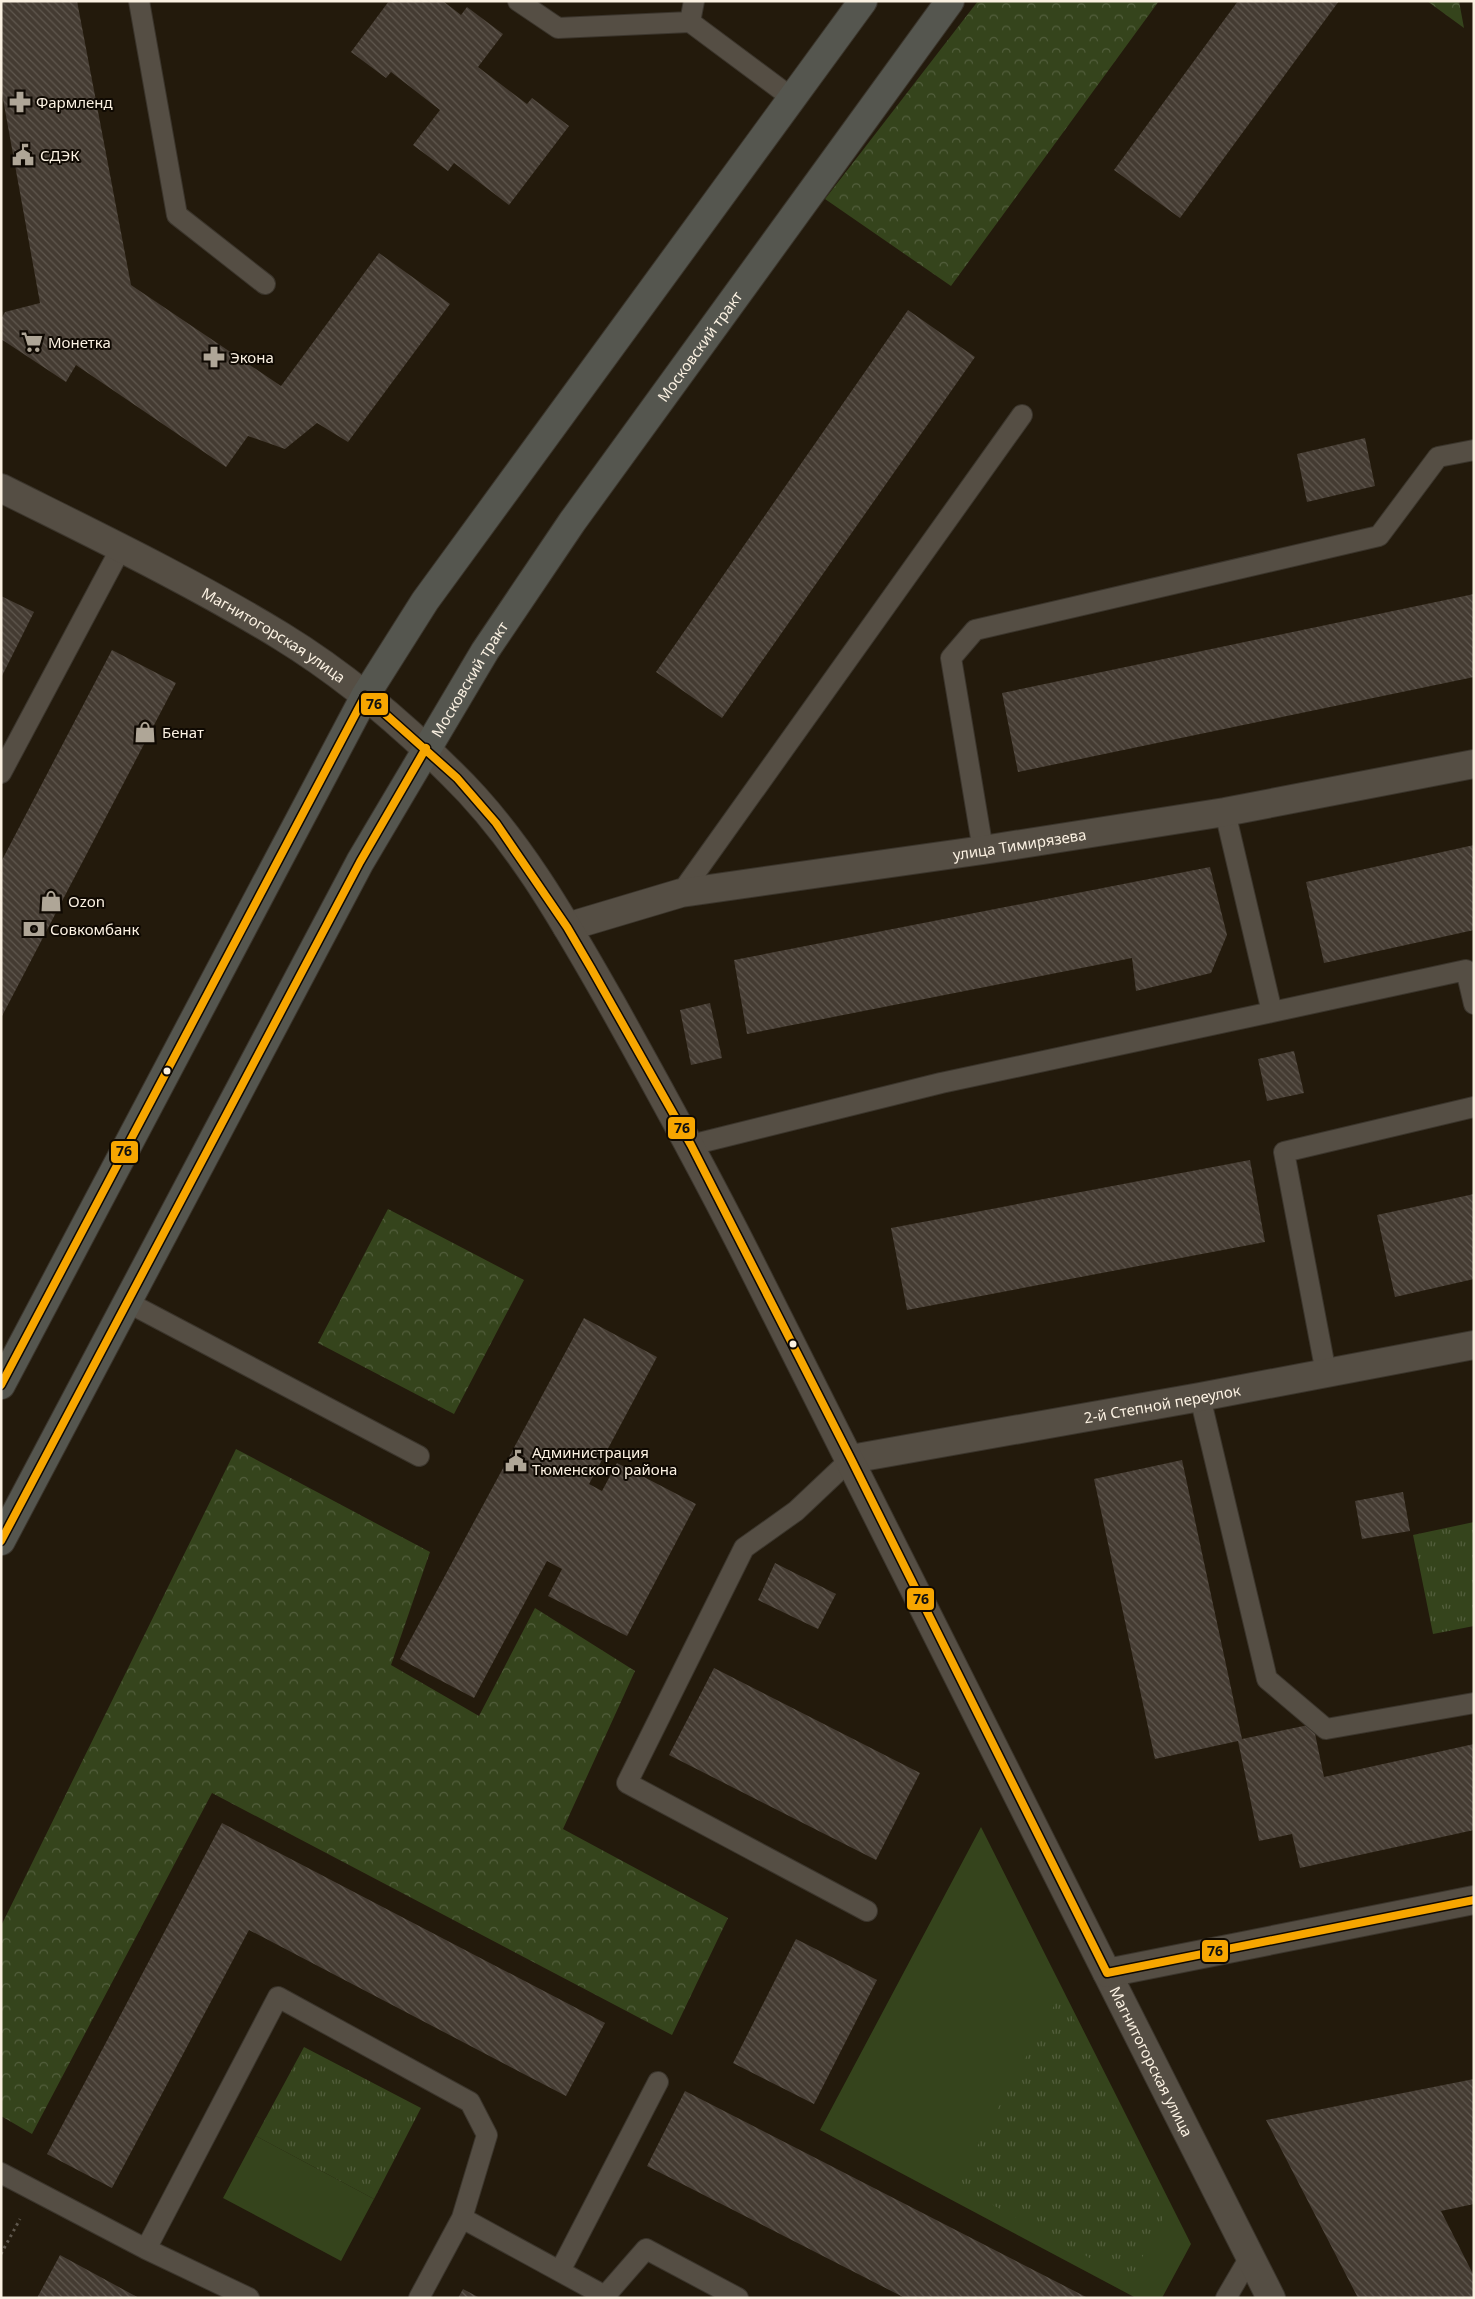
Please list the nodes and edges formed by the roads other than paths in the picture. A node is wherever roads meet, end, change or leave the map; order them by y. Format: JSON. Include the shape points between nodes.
{"nodes":[{"id":1,"x":139,"y":1,"type":"edge"},
{"id":2,"x":518,"y":1,"type":"edge"},
{"id":3,"x":694,"y":1,"type":"edge"},
{"id":4,"x":863,"y":1,"type":"edge"},
{"id":5,"x":950,"y":1,"type":"edge"},
{"id":6,"x":690,"y":22,"type":"junction"},
{"id":7,"x":792,"y":98,"type":"junction"},
{"id":8,"x":265,"y":284,"type":"dead end"},
{"id":9,"x":1022,"y":415,"type":"dead end"},
{"id":10,"x":1474,"y":450,"type":"edge"},
{"id":11,"x":1,"y":488,"type":"edge"},
{"id":12,"x":121,"y":548,"type":"junction"},
{"id":13,"x":365,"y":696,"type":"junction"},
{"id":14,"x":426,"y":748,"type":"junction"},
{"id":15,"x":3,"y":764,"type":"edge"},
{"id":16,"x":1474,"y":764,"type":"edge"},
{"id":17,"x":1226,"y":812,"type":"junction"},
{"id":18,"x":983,"y":850,"type":"junction"},
{"id":19,"x":681,"y":893,"type":"junction"},
{"id":20,"x":567,"y":927,"type":"junction"},
{"id":21,"x":1474,"y":1004,"type":"edge"},
{"id":22,"x":1272,"y":1012,"type":"junction"},
{"id":23,"x":1474,"y":1107,"type":"edge"},
{"id":24,"x":691,"y":1145,"type":"junction"},
{"id":25,"x":128,"y":1302,"type":"junction"},
{"id":26,"x":1474,"y":1345,"type":"edge"},
{"id":27,"x":1326,"y":1373,"type":"junction"},
{"id":28,"x":1,"y":1386,"type":"edge"},
{"id":29,"x":1200,"y":1397,"type":"junction"},
{"id":30,"x":419,"y":1456,"type":"dead end"},
{"id":31,"x":851,"y":1459,"type":"junction"},
{"id":32,"x":1,"y":1540,"type":"edge"},
{"id":33,"x":1474,"y":1703,"type":"edge"},
{"id":34,"x":1474,"y":1900,"type":"edge"},
{"id":35,"x":867,"y":1911,"type":"dead end"},
{"id":36,"x":1107,"y":1973,"type":"junction"},
{"id":37,"x":658,"y":2082,"type":"dead end"},
{"id":38,"x":1,"y":2173,"type":"edge"},
{"id":39,"x":462,"y":2218,"type":"junction"},
{"id":40,"x":146,"y":2249,"type":"junction"},
{"id":41,"x":1250,"y":2257,"type":"junction"},
{"id":42,"x":560,"y":2271,"type":"junction"},
{"id":43,"x":604,"y":2297,"type":"edge"},
{"id":44,"x":249,"y":2298,"type":"edge"},
{"id":45,"x":419,"y":2298,"type":"edge"},
{"id":46,"x":738,"y":2298,"type":"edge"},
{"id":47,"x":1226,"y":2298,"type":"edge"},
{"id":48,"x":1271,"y":2298,"type":"edge"}],
"edges":[{"from":1,"to":8,"type":"lane","via":[[177,215]]},
{"from":2,"to":6,"type":"lane","via":[[558,28]]},
{"from":3,"to":6,"type":"lane"},
{"from":4,"to":7,"type":"main road"},
{"from":5,"to":14,"type":"main road","name":"Московский тракт","via":[[572,522],[485,651]]},
{"from":6,"to":7,"type":"lane"},
{"from":7,"to":13,"type":"main road","via":[[426,601]]},
{"from":9,"to":19,"type":"lane"},
{"from":10,"to":18,"type":"lane","via":[[1438,457],[1379,536],[974,630],[951,658]]},
{"from":11,"to":12,"type":"street","name":"Магнитогорская улица"},
{"from":12,"to":13,"type":"street","name":"Магнитогорская улица","via":[[282,637]]},
{"from":12,"to":15,"type":"lane"},
{"from":13,"to":14,"type":"street","name":"Магнитогорская улица"},
{"from":13,"to":28,"type":"main road"},
{"from":14,"to":20,"type":"street","name":"Магнитогорская улица","via":[[496,823]]},
{"from":14,"to":25,"type":"main road","name":"Московский тракт","via":[[360,862]]},
{"from":16,"to":17,"type":"street","name":"улица Тимирязева"},
{"from":17,"to":18,"type":"street","name":"улица Тимирязева"},
{"from":17,"to":22,"type":"lane"},
{"from":18,"to":19,"type":"street","name":"улица Тимирязева"},
{"from":19,"to":20,"type":"street","name":"улица Тимирязева"},
{"from":20,"to":24,"type":"street","name":"Магнитогорская улица"},
{"from":21,"to":22,"type":"lane","via":[[1466,970]]},
{"from":22,"to":24,"type":"lane","via":[[941,1083]]},
{"from":23,"to":27,"type":"lane","via":[[1284,1152]]},
{"from":24,"to":31,"type":"street","name":"Магнитогорская улица"},
{"from":25,"to":30,"type":"lane"},
{"from":25,"to":32,"type":"main road","name":"Московский тракт"},
{"from":26,"to":27,"type":"street","name":"2-й Степной переулок"},
{"from":27,"to":29,"type":"street","name":"2-й Степной переулок"},
{"from":29,"to":31,"type":"street","name":"2-й Степной переулок"},
{"from":29,"to":33,"type":"lane","via":[[1267,1680],[1326,1729]]},
{"from":31,"to":35,"type":"lane","via":[[796,1511],[744,1548],[627,1783]]},
{"from":31,"to":36,"type":"street","name":"Магнитогорская улица"},
{"from":34,"to":36,"type":"street"},
{"from":36,"to":41,"type":"street","name":"Магнитогорская улица"},
{"from":37,"to":42,"type":"lane"},
{"from":38,"to":40,"type":"lane"},
{"from":39,"to":40,"type":"lane","via":[[487,2135],[470,2102],[278,1997]]},
{"from":39,"to":42,"type":"lane"},
{"from":39,"to":45,"type":"lane"},
{"from":40,"to":44,"type":"lane"},
{"from":41,"to":47,"type":"lane"},
{"from":41,"to":48,"type":"street","name":"Магнитогорская улица"},
{"from":42,"to":43,"type":"lane"},
{"from":43,"to":46,"type":"lane","via":[[646,2249]]}]}
